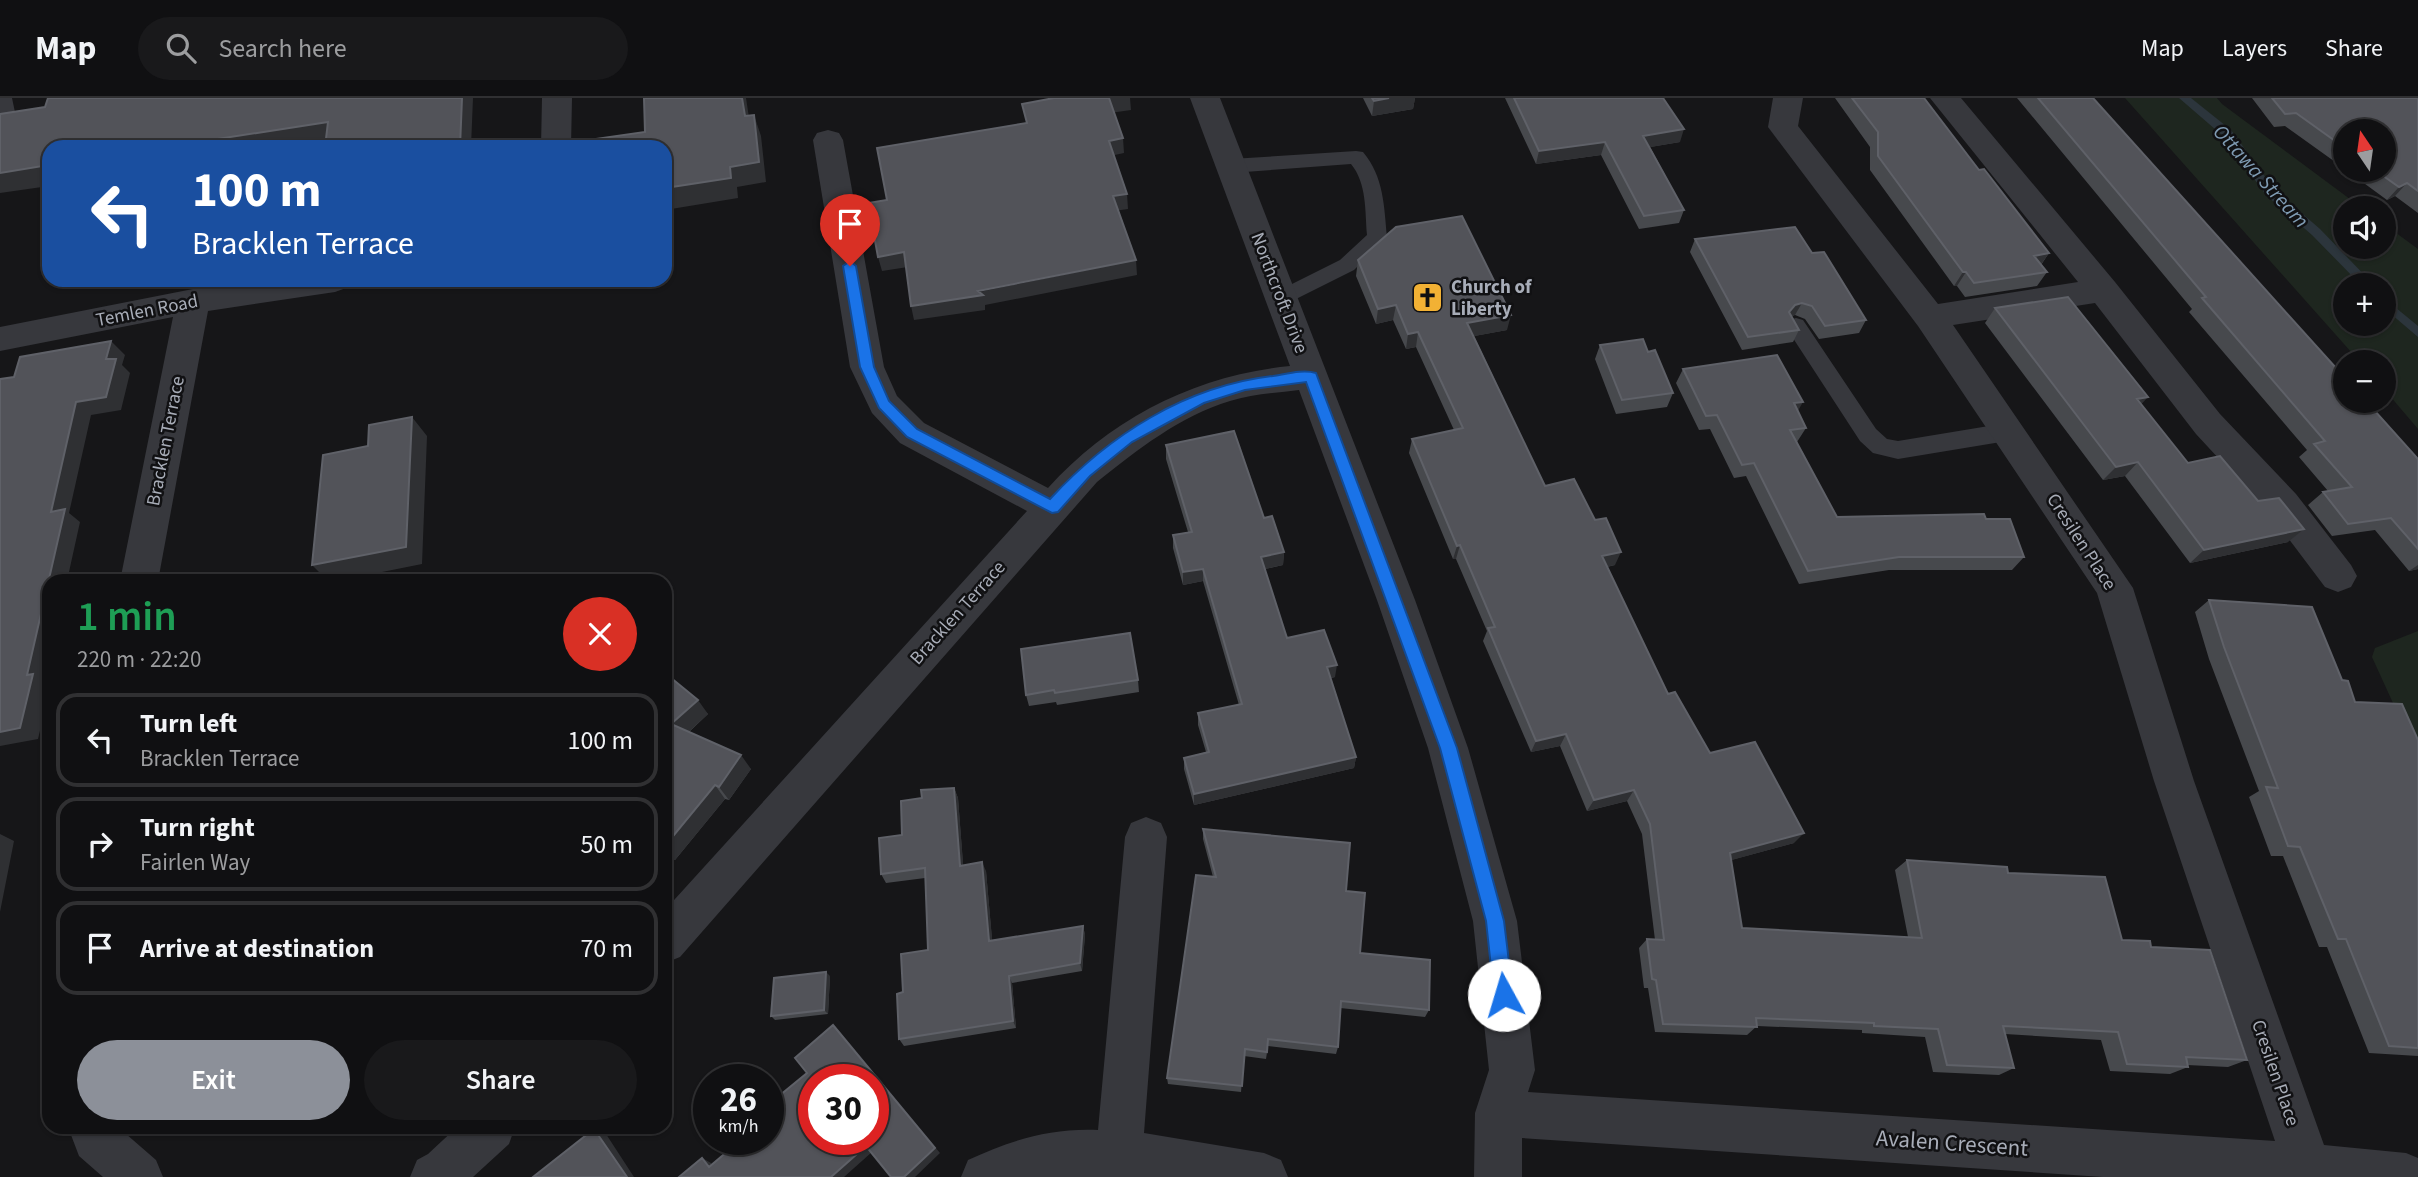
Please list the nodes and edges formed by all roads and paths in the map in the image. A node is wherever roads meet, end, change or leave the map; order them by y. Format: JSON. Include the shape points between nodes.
{"nodes":[{"id":1,"x":557,"y":98,"type":"edge"},
{"id":2,"x":1205,"y":98,"type":"edge"},
{"id":3,"x":1788,"y":98,"type":"edge"},
{"id":4,"x":1945,"y":98,"type":"edge"},
{"id":5,"x":556,"y":140,"type":"edge"},
{"id":6,"x":828,"y":140,"type":"dead end"},
{"id":7,"x":1231,"y":166,"type":"junction"},
{"id":8,"x":288,"y":287,"type":"edge"},
{"id":9,"x":2103,"y":290,"type":"junction"},
{"id":10,"x":1281,"y":298,"type":"junction"},
{"id":11,"x":193,"y":301,"type":"junction"},
{"id":12,"x":1930,"y":317,"type":"junction"},
{"id":13,"x":1796,"y":326,"type":"edge"},
{"id":14,"x":0,"y":339,"type":"edge"},
{"id":15,"x":1311,"y":376,"type":"junction"},
{"id":16,"x":2007,"y":432,"type":"junction"},
{"id":17,"x":1052,"y":507,"type":"junction"},
{"id":18,"x":140,"y":574,"type":"edge"},
{"id":19,"x":2339,"y":576,"type":"dead end"},
{"id":20,"x":1146,"y":837,"type":"dead end"},
{"id":21,"x":672,"y":934,"type":"edge"},
{"id":22,"x":1498,"y":1113,"type":"junction"},
{"id":23,"x":94,"y":1134,"type":"edge"},
{"id":24,"x":484,"y":1134,"type":"edge"},
{"id":25,"x":1119,"y":1154,"type":"junction"},
{"id":26,"x":2308,"y":1167,"type":"junction"},
{"id":27,"x":139,"y":1177,"type":"edge"},
{"id":28,"x":434,"y":1177,"type":"edge"},
{"id":29,"x":985,"y":1177,"type":"edge"},
{"id":30,"x":1264,"y":1177,"type":"edge"},
{"id":31,"x":1498,"y":1177,"type":"edge"},
{"id":32,"x":2406,"y":1177,"type":"edge"}],
"edges":[{"from":1,"to":5,"type":"street"},
{"from":2,"to":7,"type":"street","name":"Northcroft Drive"},
{"from":3,"to":12,"type":"street","name":"Cresilen Place","via":[[1783,127]]},
{"from":4,"to":9,"type":"street"},
{"from":6,"to":17,"type":"street","via":[[867,367],[884,404],[912,433]]},
{"from":7,"to":10,"type":"street","name":"Northcroft Drive"},
{"from":7,"to":10,"type":"lane","via":[[1356,157],[1371,183],[1377,237],[1347,265]]},
{"from":8,"to":11,"type":"street","name":"Temlen Road"},
{"from":9,"to":12,"type":"street"},
{"from":9,"to":19,"type":"street","via":[[2208,424],[2283,504]]},
{"from":10,"to":15,"type":"street","name":"Northcroft Drive"},
{"from":11,"to":14,"type":"street","name":"Temlen Road"},
{"from":11,"to":18,"type":"street","name":"Bracklen Terrace"},
{"from":12,"to":16,"type":"street","name":"Cresilen Place"},
{"from":13,"to":16,"type":"lane","via":[[1868,435],[1881,447],[1898,450]]},
{"from":15,"to":17,"type":"street","name":"Bracklen Terrace","via":[[1244,384],[1199,399],[1127,438],[1084,472]]},
{"from":15,"to":22,"type":"street","name":"Northcroft Drive","via":[[1448,748],[1495,921],[1512,1070]]},
{"from":16,"to":26,"type":"street","name":"Cresilen Place","via":[[2114,589],[2174,781]]},
{"from":17,"to":21,"type":"street","name":"Bracklen Terrace"},
{"from":20,"to":25,"type":"street"},
{"from":22,"to":26,"type":"street","name":"Avalen Crescent"},
{"from":22,"to":31,"type":"street","name":"Northcroft Drive"},
{"from":23,"to":27,"type":"street"},
{"from":24,"to":28,"type":"street"},
{"from":25,"to":29,"type":"street","via":[[1053,1154],[1002,1166]]},
{"from":25,"to":30,"type":"street"},
{"from":26,"to":32,"type":"street","name":"Avalen Crescent"}]}
